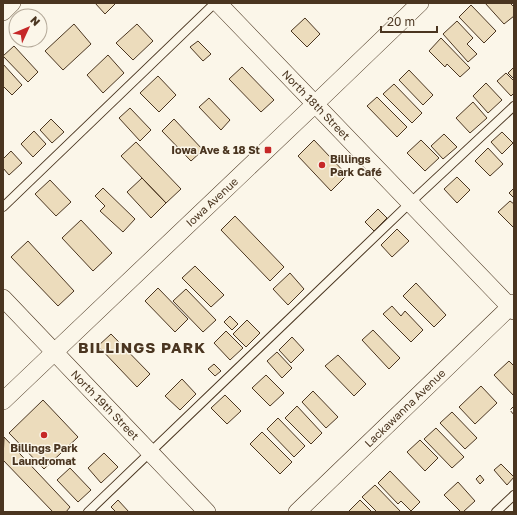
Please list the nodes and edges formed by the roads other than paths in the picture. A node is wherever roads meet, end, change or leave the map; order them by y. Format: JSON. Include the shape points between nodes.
{"nodes":[{"id":1,"x":12,"y":3,"type":"edge"},
{"id":2,"x":217,"y":3,"type":"edge"},
{"id":3,"x":420,"y":3,"type":"edge"},
{"id":4,"x":3,"y":12,"type":"edge"},
{"id":5,"x":315,"y":104,"type":"junction"},
{"id":6,"x":514,"y":106,"type":"edge"},
{"id":7,"x":410,"y":203,"type":"junction"},
{"id":8,"x":3,"y":207,"type":"edge"},
{"id":9,"x":3,"y":298,"type":"edge"},
{"id":10,"x":513,"y":307,"type":"edge"},
{"id":11,"x":54,"y":352,"type":"junction"},
{"id":12,"x":3,"y":401,"type":"edge"},
{"id":13,"x":150,"y":453,"type":"junction"},
{"id":14,"x":514,"y":495,"type":"edge"},
{"id":15,"x":88,"y":512,"type":"edge"},
{"id":16,"x":207,"y":512,"type":"edge"},
{"id":17,"x":297,"y":512,"type":"edge"},
{"id":18,"x":496,"y":512,"type":"edge"}],
"edges":[{"from":1,"to":4,"type":"street"},
{"from":2,"to":5,"type":"street","name":"North 18th Street"},
{"from":2,"to":8,"type":"lane"},
{"from":3,"to":5,"type":"street","name":"Iowa Avenue"},
{"from":5,"to":7,"type":"street","name":"North 18th Street"},
{"from":5,"to":11,"type":"street","name":"Iowa Avenue"},
{"from":6,"to":7,"type":"lane"},
{"from":7,"to":10,"type":"street","name":"North 18th Street"},
{"from":7,"to":13,"type":"lane"},
{"from":9,"to":11,"type":"street","name":"North 19th Street"},
{"from":10,"to":17,"type":"street","name":"Lackawanna Avenue"},
{"from":11,"to":12,"type":"street","name":"Iowa Avenue"},
{"from":11,"to":13,"type":"street","name":"North 19th Street"},
{"from":13,"to":15,"type":"lane"},
{"from":13,"to":16,"type":"street","name":"North 19th Street"},
{"from":14,"to":18,"type":"lane"}]}
